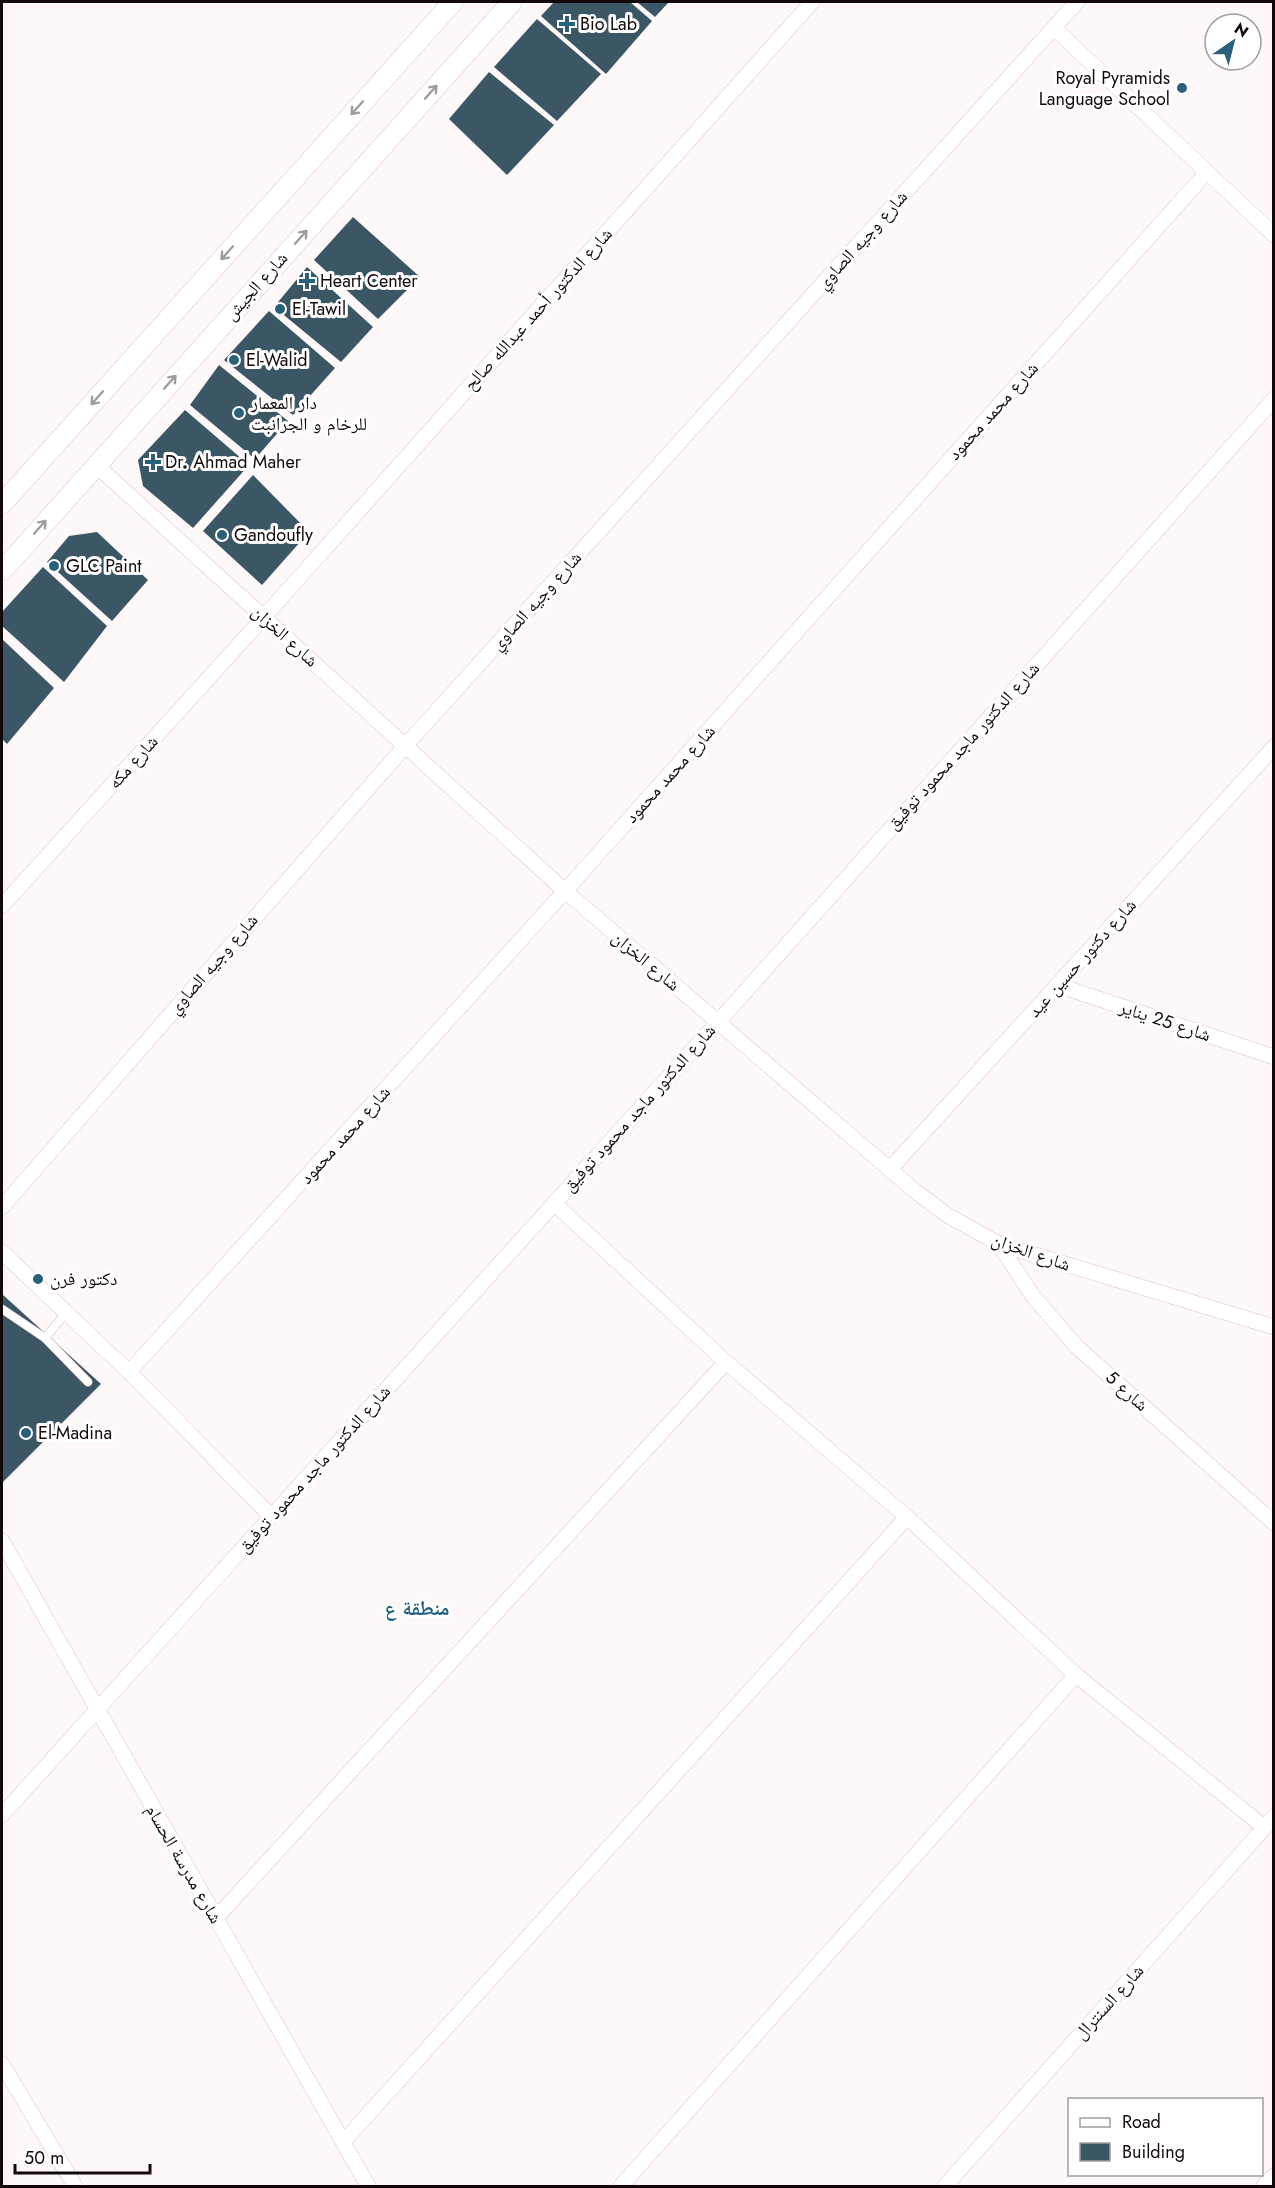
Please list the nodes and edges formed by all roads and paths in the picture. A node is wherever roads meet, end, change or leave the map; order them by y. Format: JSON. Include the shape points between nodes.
{"nodes":[{"id":1,"x":453,"y":2,"type":"edge"},
{"id":2,"x":512,"y":2,"type":"edge"},
{"id":3,"x":812,"y":2,"type":"edge"},
{"id":4,"x":1077,"y":2,"type":"edge"},
{"id":5,"x":1054,"y":28,"type":"junction"},
{"id":6,"x":1207,"y":172,"type":"junction"},
{"id":7,"x":1274,"y":235,"type":"edge"},
{"id":8,"x":1274,"y":399,"type":"edge"},
{"id":9,"x":96,"y":465,"type":"junction"},
{"id":10,"x":2,"y":504,"type":"edge"},
{"id":11,"x":2,"y":571,"type":"edge"},
{"id":12,"x":264,"y":617,"type":"junction"},
{"id":13,"x":406,"y":745,"type":"junction"},
{"id":14,"x":1274,"y":747,"type":"edge"},
{"id":15,"x":565,"y":891,"type":"junction"},
{"id":16,"x":2,"y":906,"type":"edge"},
{"id":17,"x":1057,"y":985,"type":"junction"},
{"id":18,"x":718,"y":1022,"type":"junction"},
{"id":19,"x":1271,"y":1053,"type":"edge"},
{"id":20,"x":890,"y":1169,"type":"junction"},
{"id":21,"x":554,"y":1203,"type":"junction"},
{"id":22,"x":2,"y":1207,"type":"edge"},
{"id":23,"x":999,"y":1244,"type":"junction"},
{"id":24,"x":2,"y":1252,"type":"edge"},
{"id":25,"x":2,"y":1310,"type":"edge"},
{"id":26,"x":66,"y":1312,"type":"junction"},
{"id":27,"x":1274,"y":1327,"type":"edge"},
{"id":28,"x":45,"y":1338,"type":"junction"},
{"id":29,"x":726,"y":1362,"type":"junction"},
{"id":30,"x":129,"y":1372,"type":"junction"},
{"id":31,"x":88,"y":1382,"type":"dead end"},
{"id":32,"x":272,"y":1516,"type":"junction"},
{"id":33,"x":907,"y":1517,"type":"junction"},
{"id":34,"x":1274,"y":1523,"type":"edge"},
{"id":35,"x":2,"y":1541,"type":"edge"},
{"id":36,"x":1076,"y":1675,"type":"junction"},
{"id":37,"x":97,"y":1711,"type":"junction"},
{"id":38,"x":2,"y":1815,"type":"edge"},
{"id":39,"x":1269,"y":1822,"type":"edge"},
{"id":40,"x":215,"y":1919,"type":"junction"},
{"id":41,"x":2,"y":2064,"type":"edge"},
{"id":42,"x":344,"y":2141,"type":"junction"},
{"id":43,"x":1274,"y":2176,"type":"edge"},
{"id":44,"x":75,"y":2187,"type":"edge"},
{"id":45,"x":368,"y":2187,"type":"edge"},
{"id":46,"x":621,"y":2187,"type":"edge"},
{"id":47,"x":945,"y":2187,"type":"edge"},
{"id":48,"x":1264,"y":2187,"type":"edge"}],
"edges":[{"from":1,"to":10,"type":"street","one_way":true},
{"from":9,"to":2,"type":"street","name":"شارع الجيش","one_way":true},
{"from":3,"to":12,"type":"street","name":"شارع الدكتور أحمد عبدالله صالح"},
{"from":4,"to":5,"type":"street","name":"شارع وجيه الصاوي"},
{"from":5,"to":6,"type":"street"},
{"from":5,"to":13,"type":"street","name":"شارع وجيه الصاوي"},
{"from":6,"to":7,"type":"street"},
{"from":6,"to":15,"type":"street","name":"شارع محمد محمود"},
{"from":8,"to":18,"type":"street","name":"شارع الدكتور ماجد محمود توفيق"},
{"from":11,"to":9,"type":"street","name":"شارع الجيش","one_way":true},
{"from":9,"to":12,"type":"street","name":"شارع الخزان"},
{"from":12,"to":13,"type":"street","name":"شارع الخزان"},
{"from":12,"to":16,"type":"street","name":"شارع مكه"},
{"from":13,"to":15,"type":"street","name":"شارع الخزان"},
{"from":13,"to":22,"type":"street","name":"شارع وجيه الصاوي"},
{"from":14,"to":17,"type":"street","name":"شارع دكتور حسين عيد"},
{"from":15,"to":18,"type":"street","name":"شارع الخزان"},
{"from":15,"to":30,"type":"street","name":"شارع محمد محمود"},
{"from":17,"to":19,"type":"street","name":"شارع 25 يناير"},
{"from":17,"to":20,"type":"street","name":"شارع دكتور حسين عيد"},
{"from":18,"to":20,"type":"street","name":"شارع الخزان"},
{"from":18,"to":21,"type":"street","name":"شارع الدكتور ماجد محمود توفيق"},
{"from":20,"to":23,"type":"street","name":"شارع الخزان","via":[[947,1215]]},
{"from":21,"to":29,"type":"street"},
{"from":21,"to":32,"type":"street","name":"شارع الدكتور ماجد محمود توفيق"},
{"from":23,"to":27,"type":"street","name":"شارع الخزان"},
{"from":23,"to":34,"type":"street","name":"شارع 5","via":[[1032,1295],[1077,1347]]},
{"from":24,"to":26,"type":"street"},
{"from":25,"to":28,"type":"lane"},
{"from":26,"to":28,"type":"lane"},
{"from":26,"to":30,"type":"street"},
{"from":28,"to":31,"type":"lane"},
{"from":29,"to":33,"type":"street"},
{"from":29,"to":40,"type":"street"},
{"from":30,"to":32,"type":"street"},
{"from":32,"to":37,"type":"street","name":"شارع الدكتور ماجد محمود توفيق"},
{"from":33,"to":36,"type":"street"},
{"from":33,"to":42,"type":"street"},
{"from":35,"to":37,"type":"street","name":"شارع مدرسة الحسام"},
{"from":36,"to":39,"type":"street"},
{"from":36,"to":46,"type":"street"},
{"from":37,"to":38,"type":"street","name":"شارع الدكتور ماجد محمود توفيق"},
{"from":37,"to":40,"type":"street","name":"شارع مدرسة الحسام"},
{"from":39,"to":47,"type":"street","name":"شارع السنترال"},
{"from":40,"to":42,"type":"street","name":"شارع مدرسة الحسام"},
{"from":41,"to":44,"type":"street"},
{"from":42,"to":45,"type":"street","name":"شارع مدرسة الحسام"},
{"from":43,"to":48,"type":"street"}]}
